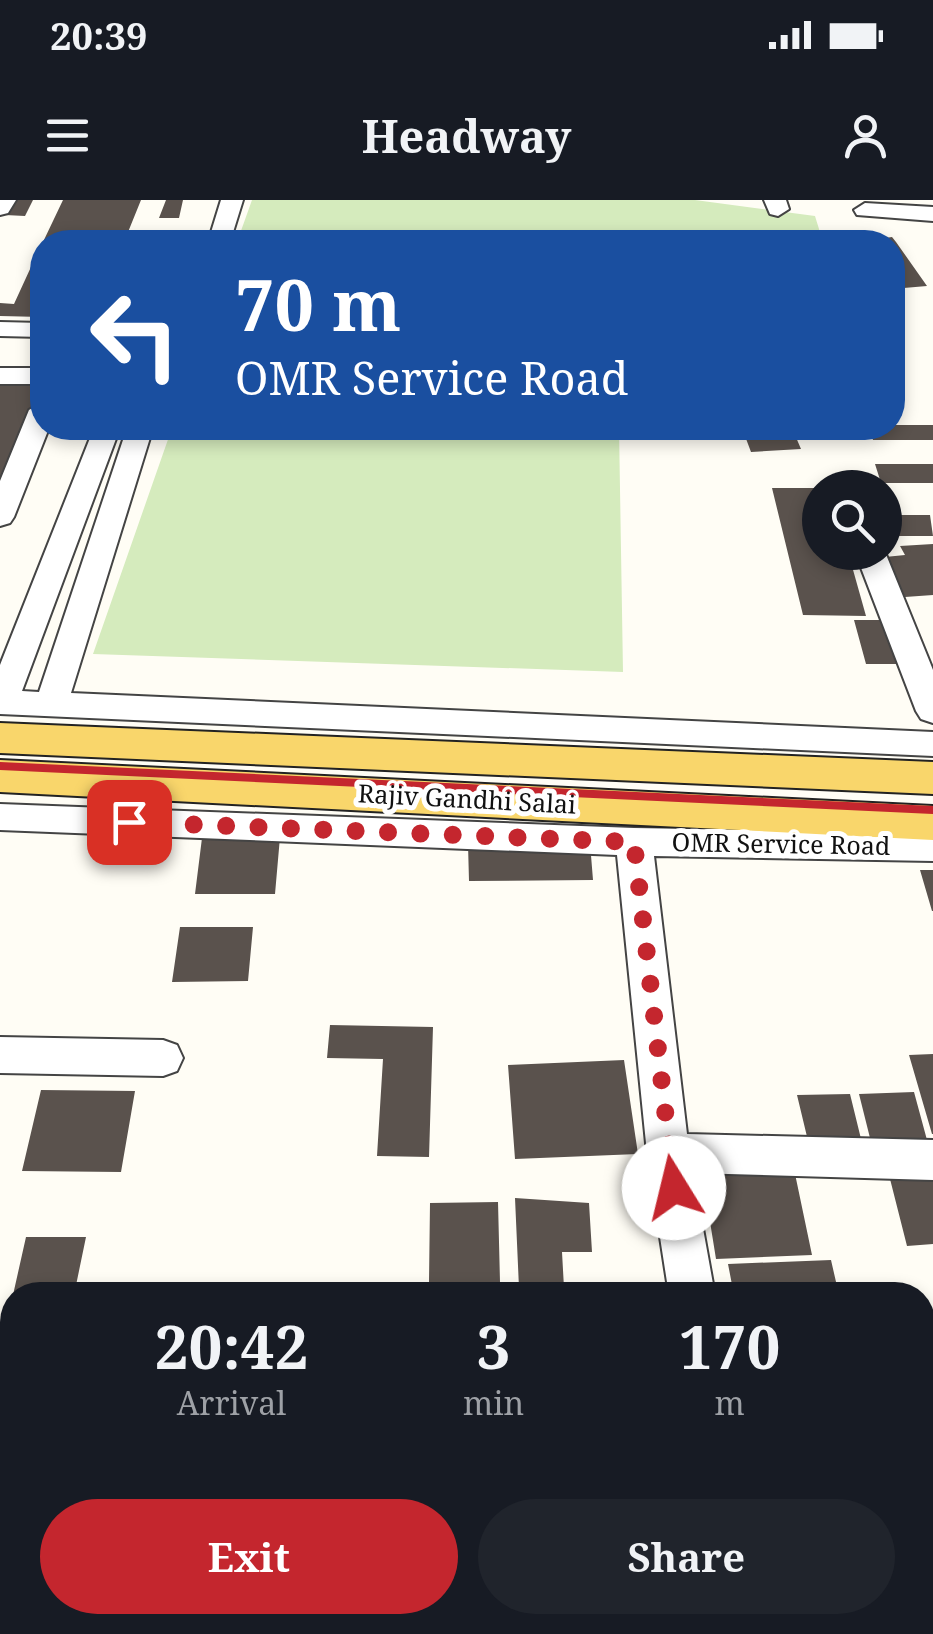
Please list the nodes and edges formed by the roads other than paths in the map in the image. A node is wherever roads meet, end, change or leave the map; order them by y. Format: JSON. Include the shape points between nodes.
{"nodes":[{"id":1,"x":4,"y":200,"type":"edge"},
{"id":2,"x":232,"y":200,"type":"edge"},
{"id":3,"x":0,"y":208,"type":"edge"},
{"id":4,"x":865,"y":210,"type":"dead end"},
{"id":5,"x":933,"y":214,"type":"edge"},
{"id":6,"x":223,"y":230,"type":"edge"},
{"id":7,"x":0,"y":329,"type":"edge"},
{"id":8,"x":30,"y":330,"type":"edge"},
{"id":9,"x":0,"y":376,"type":"edge"},
{"id":10,"x":30,"y":376,"type":"edge"},
{"id":11,"x":30,"y":440,"type":"edge"},
{"id":12,"x":103,"y":440,"type":"edge"},
{"id":13,"x":136,"y":440,"type":"edge"},
{"id":14,"x":0,"y":517,"type":"edge"},
{"id":15,"x":877,"y":570,"type":"edge"},
{"id":16,"x":51,"y":706,"type":"junction"},
{"id":17,"x":933,"y":711,"type":"edge"},
{"id":18,"x":1,"y":714,"type":"edge"},
{"id":19,"x":933,"y":744,"type":"edge"},
{"id":20,"x":0,"y":776,"type":"edge"},
{"id":21,"x":933,"y":778,"type":"edge"},
{"id":22,"x":93,"y":801,"type":"junction"},
{"id":23,"x":0,"y":817,"type":"edge"},
{"id":24,"x":933,"y":824,"type":"edge"},
{"id":25,"x":634,"y":842,"type":"junction"},
{"id":26,"x":933,"y":846,"type":"edge"},
{"id":27,"x":0,"y":1055,"type":"edge"},
{"id":28,"x":163,"y":1058,"type":"dead end"},
{"id":29,"x":668,"y":1152,"type":"junction"},
{"id":30,"x":933,"y":1160,"type":"edge"},
{"id":31,"x":690,"y":1282,"type":"edge"}],
"edges":[{"from":1,"to":3,"type":"street"},
{"from":2,"to":6,"type":"street"},
{"from":4,"to":5,"type":"street"},
{"from":7,"to":8,"type":"street"},
{"from":9,"to":10,"type":"street"},
{"from":11,"to":14,"type":"street"},
{"from":12,"to":18,"type":"street"},
{"from":13,"to":16,"type":"street"},
{"from":15,"to":17,"type":"street"},
{"from":16,"to":18,"type":"street"},
{"from":16,"to":19,"type":"street"},
{"from":18,"to":21,"type":"main road","name":"Rajiv Gandhi Salai"},
{"from":20,"to":22,"type":"main road","name":"Rajiv Gandhi Salai"},
{"from":22,"to":23,"type":"street","name":"OMR Service Road"},
{"from":22,"to":24,"type":"main road","name":"Rajiv Gandhi Salai"},
{"from":22,"to":25,"type":"street","name":"OMR Service Road"},
{"from":25,"to":26,"type":"street","name":"OMR Service Road"},
{"from":25,"to":29,"type":"street"},
{"from":27,"to":28,"type":"street"},
{"from":29,"to":30,"type":"street"},
{"from":29,"to":31,"type":"street"}]}
